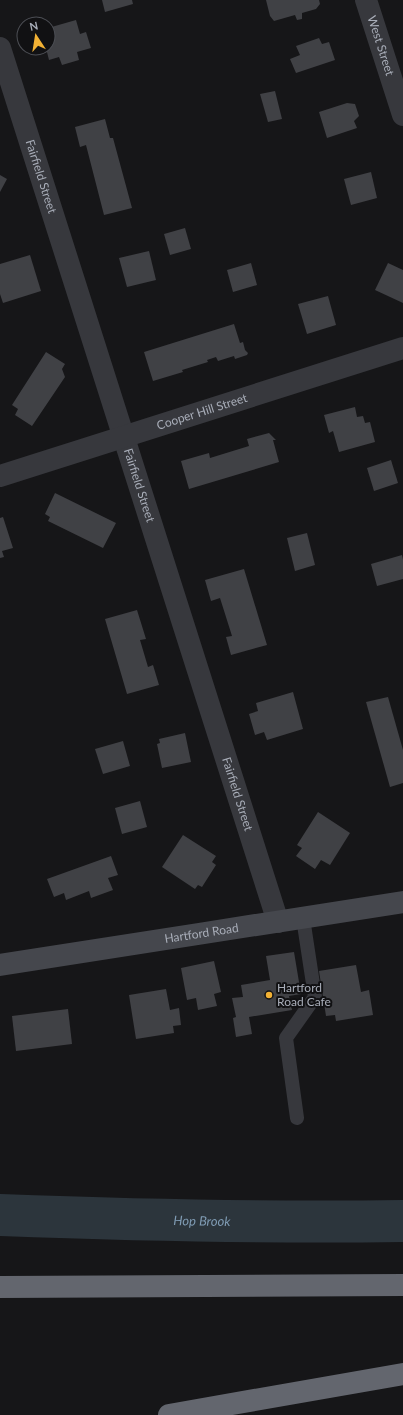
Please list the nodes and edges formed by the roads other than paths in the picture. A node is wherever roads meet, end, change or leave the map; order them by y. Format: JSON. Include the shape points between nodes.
{"nodes":[{"id":1,"x":366,"y":0,"type":"edge"},
{"id":2,"x":0,"y":48,"type":"edge"},
{"id":3,"x":397,"y":79,"type":"edge"},
{"id":4,"x":8,"y":97,"type":"edge"},
{"id":5,"x":403,"y":115,"type":"edge"},
{"id":6,"x":403,"y":348,"type":"edge"},
{"id":7,"x":124,"y":436,"type":"junction"},
{"id":8,"x":0,"y":476,"type":"edge"},
{"id":9,"x":403,"y":902,"type":"edge"},
{"id":10,"x":303,"y":918,"type":"junction"},
{"id":11,"x":278,"y":922,"type":"junction"},
{"id":12,"x":0,"y":965,"type":"edge"},
{"id":13,"x":297,"y":1118,"type":"dead end"},
{"id":14,"x":403,"y":1285,"type":"edge"},
{"id":15,"x":0,"y":1287,"type":"edge"},
{"id":16,"x":403,"y":1374,"type":"edge"},
{"id":17,"x":169,"y":1415,"type":"edge"}],
"edges":[{"from":1,"to":3,"type":"street","name":"West Street"},
{"from":2,"to":4,"type":"street","name":"Fairfield Street"},
{"from":3,"to":5,"type":"street","name":"West Street"},
{"from":4,"to":7,"type":"street","name":"Fairfield Street"},
{"from":6,"to":7,"type":"street","name":"Cooper Hill Street"},
{"from":7,"to":8,"type":"street","name":"Cooper Hill Street"},
{"from":7,"to":11,"type":"street","name":"Fairfield Street"},
{"from":9,"to":10,"type":"main road","name":"Hartford Road"},
{"from":10,"to":11,"type":"main road","name":"Hartford Road"},
{"from":10,"to":13,"type":"lane","via":[[315,997],[286,1038]]},
{"from":11,"to":12,"type":"main road","name":"Hartford Road"},
{"from":14,"to":15,"type":"highway"},
{"from":16,"to":17,"type":"highway"}]}
